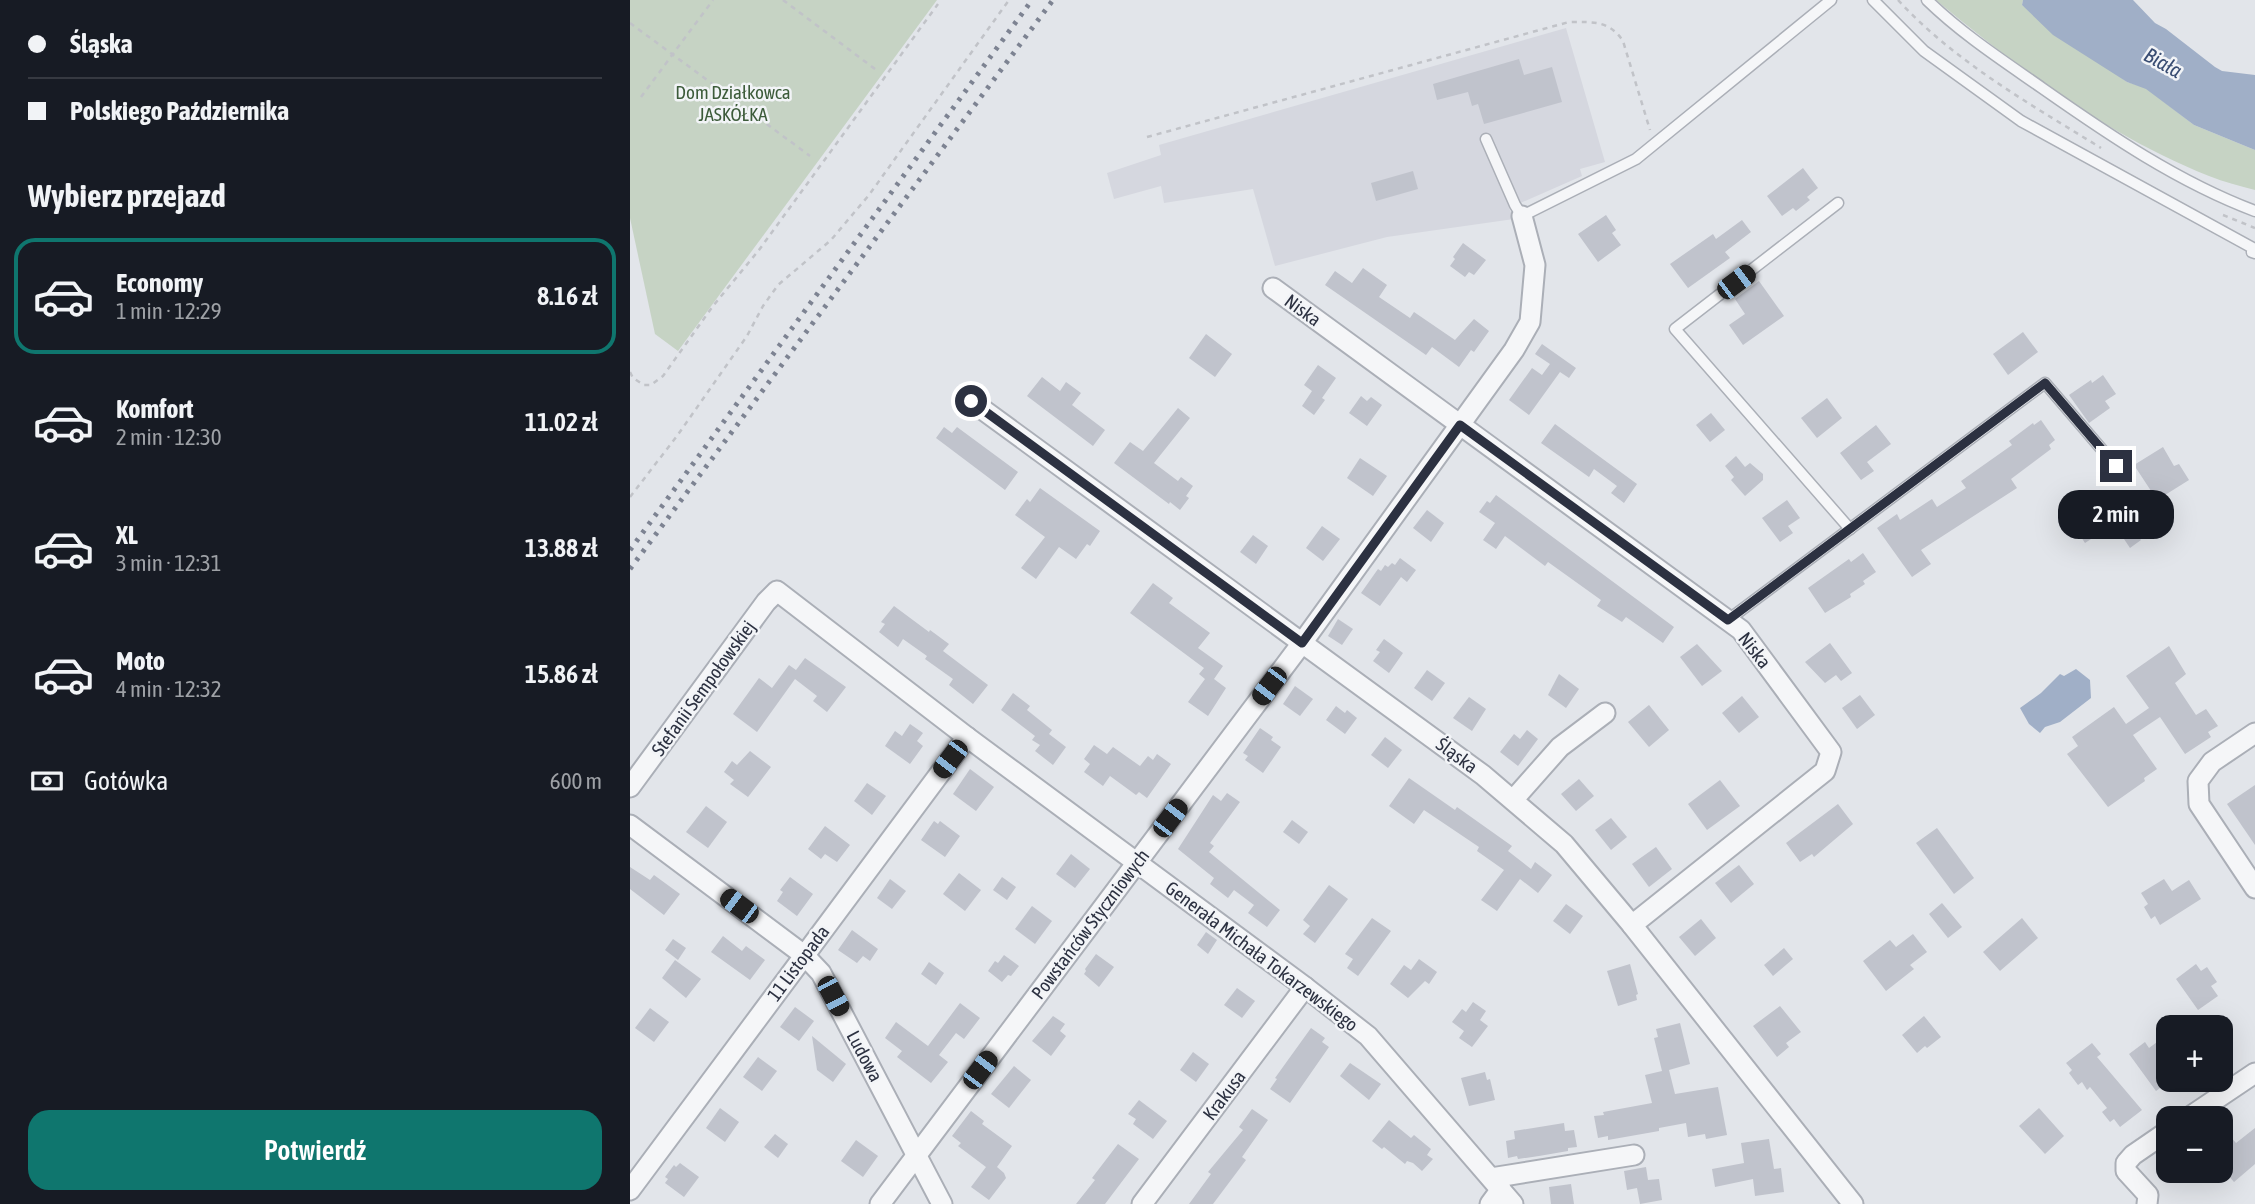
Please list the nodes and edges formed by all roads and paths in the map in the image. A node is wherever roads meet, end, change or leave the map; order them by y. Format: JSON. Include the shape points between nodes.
{"nodes":[{"id":1,"x":713,"y":0,"type":"edge"},
{"id":2,"x":783,"y":0,"type":"edge"},
{"id":3,"x":1009,"y":0,"type":"edge"},
{"id":4,"x":1831,"y":0,"type":"edge"},
{"id":5,"x":1874,"y":0,"type":"edge"},
{"id":6,"x":1927,"y":0,"type":"edge"},
{"id":7,"x":938,"y":4,"type":"dead end"},
{"id":8,"x":630,"y":23,"type":"edge"},
{"id":9,"x":673,"y":54,"type":"junction"},
{"id":10,"x":875,"y":69,"type":"dead end"},
{"id":11,"x":641,"y":97,"type":"dead end"},
{"id":12,"x":1147,"y":137,"type":"dead end"},
{"id":13,"x":1486,"y":139,"type":"dead end"},
{"id":14,"x":1654,"y":144,"type":"junction"},
{"id":15,"x":810,"y":156,"type":"dead end"},
{"id":16,"x":1839,"y":204,"type":"dead end"},
{"id":17,"x":2255,"y":211,"type":"edge"},
{"id":18,"x":1522,"y":216,"type":"junction"},
{"id":19,"x":2254,"y":249,"type":"edge"},
{"id":20,"x":1273,"y":288,"type":"dead end"},
{"id":21,"x":630,"y":372,"type":"edge"},
{"id":22,"x":971,"y":401,"type":"dead end"},
{"id":23,"x":1460,"y":425,"type":"junction"},
{"id":24,"x":2116,"y":466,"type":"dead end"},
{"id":25,"x":630,"y":497,"type":"edge"},
{"id":26,"x":1850,"y":529,"type":"junction"},
{"id":27,"x":778,"y":591,"type":"joint"},
{"id":28,"x":1728,"y":620,"type":"junction"},
{"id":29,"x":1302,"y":643,"type":"junction"},
{"id":30,"x":1605,"y":712,"type":"dead end"},
{"id":31,"x":2255,"y":733,"type":"edge"},
{"id":32,"x":967,"y":737,"type":"junction"},
{"id":33,"x":630,"y":787,"type":"edge"},
{"id":34,"x":1513,"y":800,"type":"junction"},
{"id":35,"x":630,"y":825,"type":"edge"},
{"id":36,"x":1136,"y":862,"type":"junction"},
{"id":37,"x":2255,"y":888,"type":"edge"},
{"id":38,"x":1632,"y":925,"type":"junction"},
{"id":39,"x":804,"y":955,"type":"junction"},
{"id":40,"x":1305,"y":987,"type":"junction"},
{"id":41,"x":2255,"y":1073,"type":"edge"},
{"id":42,"x":2206,"y":1106,"type":"edge"},
{"id":43,"x":2156,"y":1139,"type":"edge"},
{"id":44,"x":917,"y":1154,"type":"junction"},
{"id":45,"x":1634,"y":1155,"type":"dead end"},
{"id":46,"x":1590,"y":1171,"type":"dead end"},
{"id":47,"x":630,"y":1190,"type":"edge"},
{"id":48,"x":1498,"y":1192,"type":"edge"},
{"id":49,"x":880,"y":1204,"type":"edge"},
{"id":50,"x":942,"y":1204,"type":"edge"},
{"id":51,"x":1142,"y":1204,"type":"edge"},
{"id":52,"x":1853,"y":1204,"type":"edge"},
{"id":53,"x":2147,"y":1204,"type":"edge"}],
"edges":[{"from":1,"to":9,"type":"path"},
{"from":2,"to":10,"type":"path"},
{"from":3,"to":25,"type":"path","via":[[869,195],[831,240],[778,285],[747,336]]},
{"from":4,"to":14,"type":"lane"},
{"from":5,"to":19,"type":"lane","via":[[1924,51],[2021,121]]},
{"from":6,"to":17,"type":"lane","via":[[1957,29],[2147,158]]},
{"from":7,"to":21,"type":"path","via":[[663,376],[644,385]]},
{"from":8,"to":9,"type":"path"},
{"from":9,"to":11,"type":"path"},
{"from":9,"to":15,"type":"path"},
{"from":12,"to":14,"type":"path","via":[[1569,22],[1587,22],[1616,30],[1623,41]]},
{"from":13,"to":18,"type":"lane"},
{"from":14,"to":18,"type":"lane","via":[[1636,159]]},
{"from":16,"to":26,"type":"lane","via":[[1675,328]]},
{"from":18,"to":23,"type":"street","name":"Powstańców Styczniowych","via":[[1535,265],[1530,322]]},
{"from":20,"to":23,"type":"street","name":"Niska"},
{"from":22,"to":29,"type":"street","name":"Śląska"},
{"from":23,"to":28,"type":"street","name":"Niska"},
{"from":23,"to":29,"type":"street","name":"Powstańców Styczniowych"},
{"from":24,"to":26,"type":"lane","via":[[2045,383]]},
{"from":26,"to":28,"type":"lane"},
{"from":27,"to":32,"type":"street","name":"Generała Michała Tokarzewskiego"},
{"from":27,"to":33,"type":"street","name":"Stefanii Sempołowskiej"},
{"from":28,"to":38,"type":"street","name":"Niska","via":[[1741,630],[1831,752],[1825,771]]},
{"from":29,"to":34,"type":"street","name":"Śląska"},
{"from":29,"to":36,"type":"street","name":"Powstańców Styczniowych"},
{"from":30,"to":34,"type":"street","via":[[1560,747]]},
{"from":31,"to":37,"type":"street","via":[[2212,762],[2197,781],[2199,804]]},
{"from":32,"to":36,"type":"street","name":"Generała Michała Tokarzewskiego"},
{"from":32,"to":39,"type":"street","name":"11 Listopada"},
{"from":34,"to":38,"type":"street","name":"Śląska","via":[[1564,844]]},
{"from":35,"to":39,"type":"street","name":"Ludowa"},
{"from":36,"to":40,"type":"street","name":"Generała Michała Tokarzewskiego"},
{"from":36,"to":44,"type":"street","name":"Powstańców Styczniowych"},
{"from":38,"to":52,"type":"street","name":"Śląska"},
{"from":39,"to":44,"type":"street","name":"Ludowa","via":[[821,973]]},
{"from":39,"to":47,"type":"street","name":"11 Listopada"},
{"from":40,"to":48,"type":"street","name":"Generała Michała Tokarzewskiego","via":[[1368,1036]]},
{"from":40,"to":51,"type":"street","name":"Krakusa"},
{"from":41,"to":42,"type":"street"},
{"from":43,"to":53,"type":"street","via":[[2126,1163],[2126,1171],[2148,1195]]},
{"from":44,"to":49,"type":"street","name":"Powstańców Styczniowych"},
{"from":44,"to":50,"type":"street","name":"Ludowa"},
{"from":45,"to":48,"type":"street"},
{"from":46,"to":48,"type":"street"}]}
